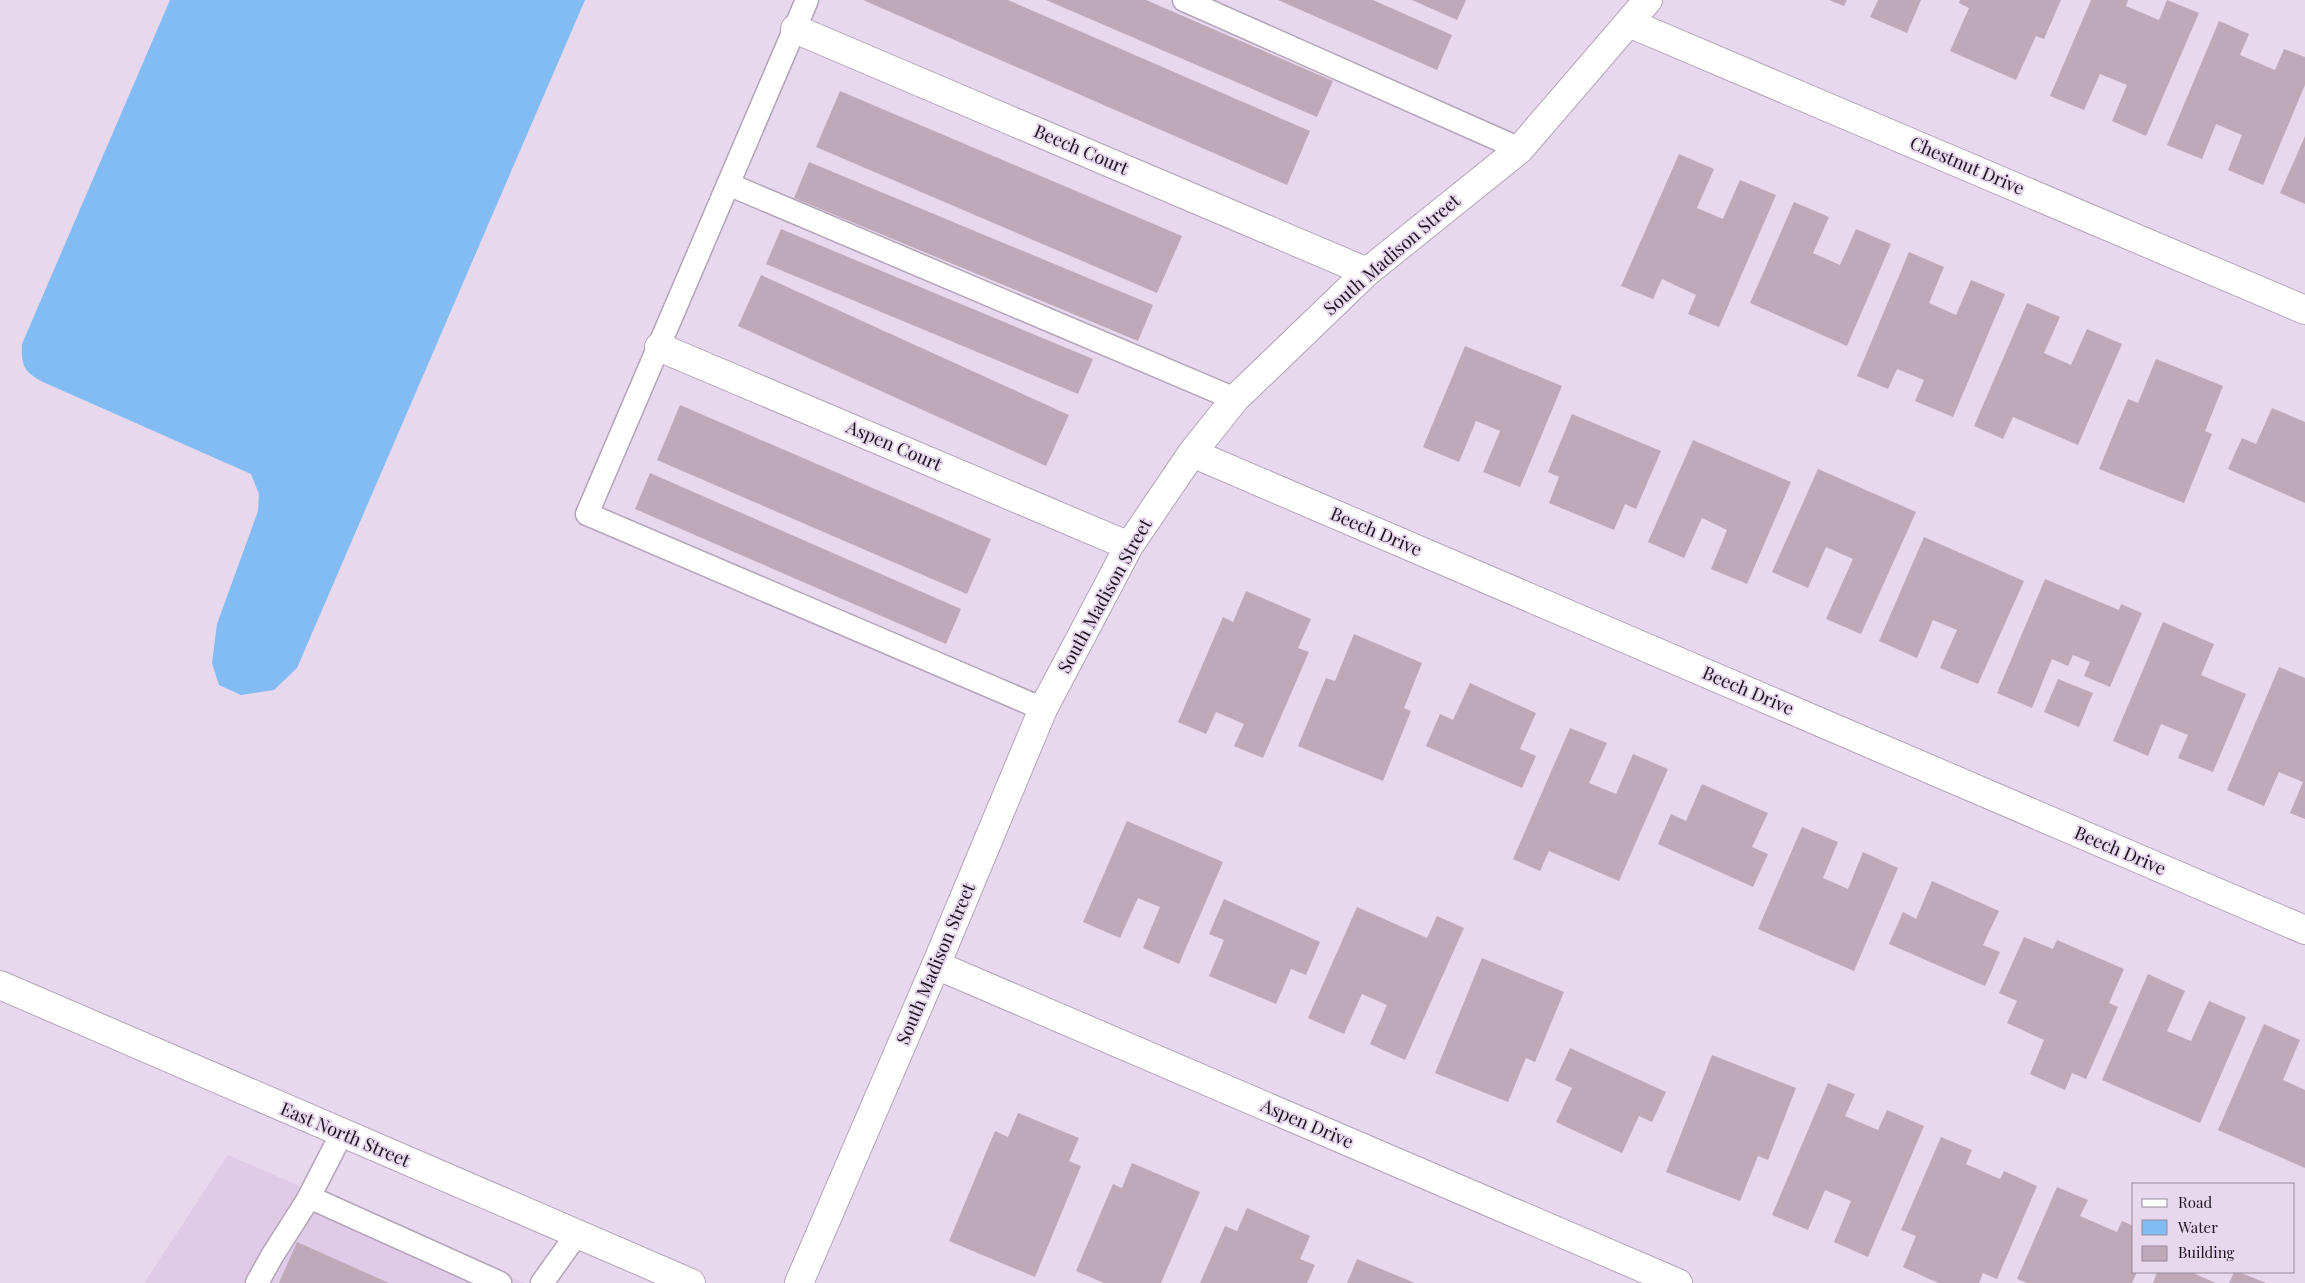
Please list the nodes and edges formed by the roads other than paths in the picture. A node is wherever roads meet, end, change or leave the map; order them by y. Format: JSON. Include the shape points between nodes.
{"nodes":[{"id":1,"x":807,"y":0,"type":"edge"},
{"id":2,"x":1184,"y":0,"type":"edge"},
{"id":3,"x":1648,"y":0,"type":"edge"},
{"id":4,"x":1629,"y":23,"type":"junction"},
{"id":5,"x":794,"y":29,"type":"junction"},
{"id":6,"x":1520,"y":149,"type":"junction"},
{"id":7,"x":728,"y":184,"type":"junction"},
{"id":8,"x":1367,"y":272,"type":"junction"},
{"id":9,"x":2305,"y":310,"type":"edge"},
{"id":10,"x":658,"y":346,"type":"junction"},
{"id":11,"x":1235,"y":399,"type":"junction"},
{"id":12,"x":1192,"y":453,"type":"junction"},
{"id":13,"x":1129,"y":546,"type":"junction"},
{"id":14,"x":1043,"y":709,"type":"junction"},
{"id":15,"x":2305,"y":930,"type":"edge"},
{"id":16,"x":936,"y":965,"type":"junction"},
{"id":17,"x":0,"y":985,"type":"edge"},
{"id":18,"x":342,"y":1133,"type":"junction"},
{"id":19,"x":310,"y":1197,"type":"junction"},
{"id":20,"x":576,"y":1234,"type":"junction"},
{"id":21,"x":257,"y":1283,"type":"edge"},
{"id":22,"x":500,"y":1283,"type":"edge"},
{"id":23,"x":542,"y":1283,"type":"edge"},
{"id":24,"x":691,"y":1283,"type":"edge"},
{"id":25,"x":799,"y":1283,"type":"edge"},
{"id":26,"x":1678,"y":1283,"type":"edge"}],
"edges":[{"from":1,"to":5,"type":"lane"},
{"from":2,"to":6,"type":"lane"},
{"from":3,"to":4,"type":"street","name":"South Madison Street"},
{"from":4,"to":6,"type":"street","name":"South Madison Street"},
{"from":4,"to":9,"type":"street","name":"Chestnut Drive"},
{"from":5,"to":7,"type":"lane"},
{"from":5,"to":8,"type":"street","name":"Beech Court"},
{"from":6,"to":8,"type":"street","name":"South Madison Street"},
{"from":7,"to":10,"type":"lane"},
{"from":7,"to":11,"type":"lane"},
{"from":8,"to":11,"type":"street","name":"South Madison Street"},
{"from":10,"to":13,"type":"street","name":"Aspen Court"},
{"from":10,"to":14,"type":"lane","via":[[587,514]]},
{"from":11,"to":12,"type":"street","name":"South Madison Street"},
{"from":12,"to":13,"type":"street","name":"South Madison Street"},
{"from":12,"to":15,"type":"street","name":"Beech Drive"},
{"from":13,"to":14,"type":"street","name":"South Madison Street"},
{"from":14,"to":16,"type":"street","name":"South Madison Street"},
{"from":16,"to":25,"type":"street","name":"South Madison Street"},
{"from":16,"to":26,"type":"street","name":"Aspen Drive"},
{"from":17,"to":18,"type":"street","name":"East North Street"},
{"from":18,"to":19,"type":"lane"},
{"from":18,"to":20,"type":"street","name":"East North Street"},
{"from":19,"to":21,"type":"lane"},
{"from":19,"to":22,"type":"lane"},
{"from":20,"to":23,"type":"lane"},
{"from":20,"to":24,"type":"street","name":"East North Street"}]}
